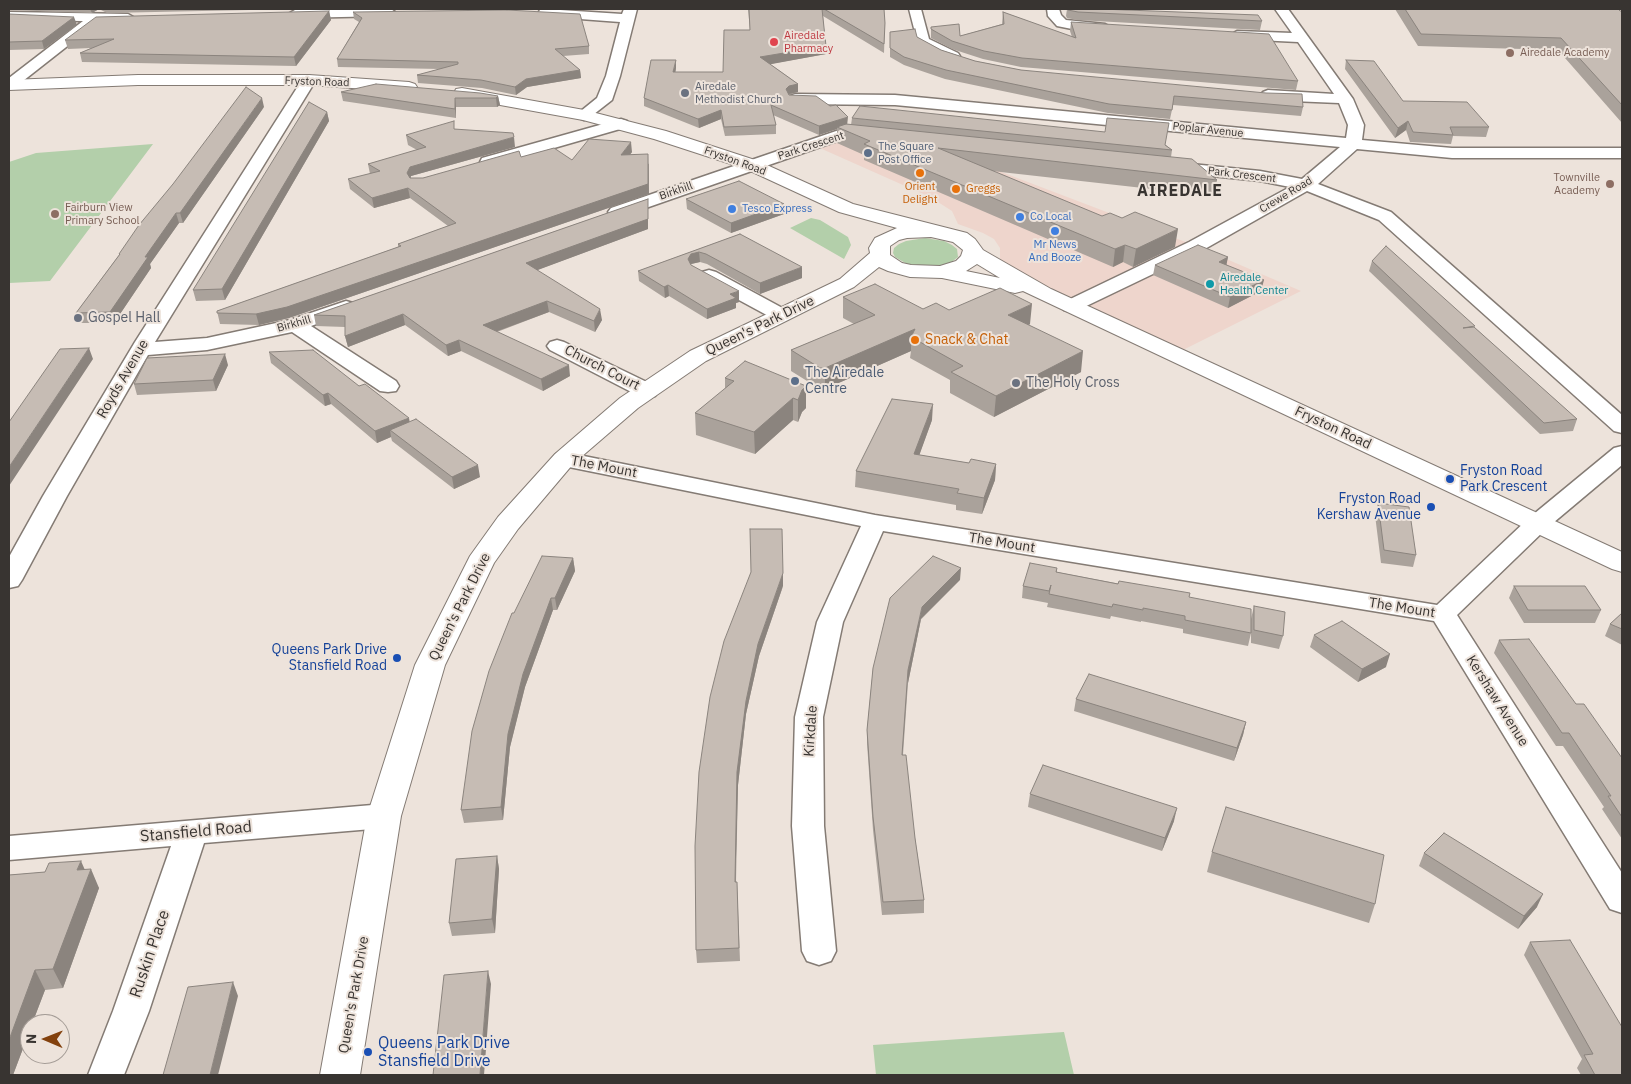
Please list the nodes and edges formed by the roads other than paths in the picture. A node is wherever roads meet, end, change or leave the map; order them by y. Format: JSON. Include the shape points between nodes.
{"nodes":[{"id":1,"x":108,"y":9,"type":"edge"},
{"id":2,"x":915,"y":9,"type":"edge"},
{"id":3,"x":1053,"y":9,"type":"edge"},
{"id":4,"x":1282,"y":9,"type":"edge"},
{"id":5,"x":404,"y":12,"type":"edge"},
{"id":6,"x":534,"y":12,"type":"edge"},
{"id":7,"x":629,"y":13,"type":"edge"},
{"id":8,"x":284,"y":14,"type":"edge"},
{"id":9,"x":9,"y":16,"type":"edge"},
{"id":10,"x":144,"y":18,"type":"edge"},
{"id":11,"x":94,"y":19,"type":"junction"},
{"id":12,"x":1123,"y":29,"type":"edge"},
{"id":13,"x":1228,"y":34,"type":"edge"},
{"id":14,"x":1303,"y":38,"type":"junction"},
{"id":15,"x":963,"y":59,"type":"edge"},
{"id":16,"x":309,"y":80,"type":"junction"},
{"id":17,"x":9,"y":85,"type":"edge"},
{"id":18,"x":428,"y":89,"type":"edge"},
{"id":19,"x":446,"y":91,"type":"edge"},
{"id":20,"x":1255,"y":94,"type":"edge"},
{"id":21,"x":1345,"y":98,"type":"junction"},
{"id":22,"x":795,"y":99,"type":"edge"},
{"id":23,"x":584,"y":115,"type":"junction"},
{"id":24,"x":621,"y":124,"type":"junction"},
{"id":25,"x":882,"y":137,"type":"edge"},
{"id":26,"x":1353,"y":144,"type":"junction"},
{"id":27,"x":1622,"y":153,"type":"edge"},
{"id":28,"x":752,"y":165,"type":"junction"},
{"id":29,"x":1153,"y":165,"type":"edge"},
{"id":30,"x":474,"y":166,"type":"edge"},
{"id":31,"x":1306,"y":186,"type":"junction"},
{"id":32,"x":846,"y":208,"type":"junction"},
{"id":33,"x":603,"y":217,"type":"edge"},
{"id":34,"x":931,"y":231,"type":"junction"},
{"id":35,"x":881,"y":249,"type":"junction"},
{"id":36,"x":973,"y":253,"type":"junction"},
{"id":37,"x":699,"y":270,"type":"edge"},
{"id":38,"x":910,"y":271,"type":"junction"},
{"id":39,"x":942,"y":272,"type":"junction"},
{"id":40,"x":847,"y":284,"type":"junction"},
{"id":41,"x":1043,"y":294,"type":"junction"},
{"id":42,"x":360,"y":302,"type":"edge"},
{"id":43,"x":1071,"y":306,"type":"junction"},
{"id":44,"x":781,"y":316,"type":"junction"},
{"id":45,"x":295,"y":325,"type":"junction"},
{"id":46,"x":556,"y":346,"type":"dead end"},
{"id":47,"x":141,"y":349,"type":"junction"},
{"id":48,"x":388,"y":386,"type":"dead end"},
{"id":49,"x":646,"y":391,"type":"junction"},
{"id":50,"x":1622,"y":426,"type":"edge"},
{"id":51,"x":1622,"y":453,"type":"edge"},
{"id":52,"x":564,"y":459,"type":"junction"},
{"id":53,"x":875,"y":522,"type":"junction"},
{"id":54,"x":1538,"y":523,"type":"junction"},
{"id":55,"x":1622,"y":563,"type":"edge"},
{"id":56,"x":9,"y":580,"type":"edge"},
{"id":57,"x":1443,"y":614,"type":"junction"},
{"id":58,"x":384,"y":816,"type":"junction"},
{"id":59,"x":192,"y":832,"type":"junction"},
{"id":60,"x":9,"y":848,"type":"edge"},
{"id":61,"x":1622,"y":900,"type":"edge"},
{"id":62,"x":820,"y":951,"type":"dead end"},
{"id":63,"x":106,"y":1075,"type":"edge"},
{"id":64,"x":340,"y":1075,"type":"edge"}],
"edges":[{"from":1,"to":11,"type":"street"},
{"from":2,"to":15,"type":"street","via":[[923,41]]},
{"from":3,"to":12,"type":"street","via":[[1062,22]]},
{"from":4,"to":14,"type":"street"},
{"from":5,"to":8,"type":"street"},
{"from":6,"to":7,"type":"street"},
{"from":7,"to":23,"type":"street","via":[[604,100]]},
{"from":9,"to":11,"type":"street"},
{"from":10,"to":11,"type":"street"},
{"from":11,"to":17,"type":"street"},
{"from":13,"to":14,"type":"street"},
{"from":14,"to":21,"type":"street"},
{"from":16,"to":17,"type":"street","name":"Fryston Road","via":[[138,80]]},
{"from":16,"to":18,"type":"street","name":"Fryston Road"},
{"from":16,"to":47,"type":"street","name":"Royds Avenue"},
{"from":19,"to":23,"type":"street","name":"Fryston Road"},
{"from":20,"to":21,"type":"street"},
{"from":21,"to":26,"type":"street","via":[[1356,125]]},
{"from":22,"to":26,"type":"street","name":"Poplar Avenue","via":[[904,101]]},
{"from":23,"to":24,"type":"street","name":"Fryston Road"},
{"from":24,"to":28,"type":"street","name":"Fryston Road"},
{"from":24,"to":30,"type":"street"},
{"from":25,"to":28,"type":"street","name":"Park Crescent","via":[[845,134]]},
{"from":26,"to":27,"type":"street","name":"Poplar Avenue","via":[[1452,153]]},
{"from":26,"to":31,"type":"street","name":"Crewe Road"},
{"from":28,"to":32,"type":"street","name":"Fryston Road"},
{"from":28,"to":33,"type":"street","name":"Birkhill"},
{"from":29,"to":31,"type":"street","name":"Park Crescent","via":[[1260,176]]},
{"from":31,"to":43,"type":"street","name":"Crewe Road","via":[[1196,246]]},
{"from":31,"to":50,"type":"street","name":"Park Crescent","via":[[1385,216]]},
{"from":32,"to":34,"type":"street","name":"Fryston Road"},
{"from":32,"to":35,"type":"street","name":"Fryston Road","via":[[869,228]]},
{"from":34,"to":35,"type":"street","name":"Fryston Road","via":[[892,236]]},
{"from":34,"to":36,"type":"street","name":"Fryston Road","via":[[960,238],[968,243]]},
{"from":35,"to":38,"type":"street","name":"Fryston Road","via":[[884,261]]},
{"from":35,"to":40,"type":"street","name":"Queen's Park Drive"},
{"from":36,"to":39,"type":"street","name":"Fryston Road","via":[[963,265]]},
{"from":36,"to":41,"type":"street","name":"Fryston Road"},
{"from":37,"to":44,"type":"street"},
{"from":38,"to":39,"type":"street","name":"Fryston Road"},
{"from":38,"to":40,"type":"street","name":"Queen's Park Drive"},
{"from":39,"to":41,"type":"street","name":"Fryston Road"},
{"from":40,"to":44,"type":"street","name":"Queen's Park Drive"},
{"from":41,"to":43,"type":"street","name":"Fryston Road"},
{"from":42,"to":45,"type":"street","name":"Birkhill"},
{"from":43,"to":54,"type":"street","name":"Fryston Road"},
{"from":44,"to":49,"type":"street","name":"Queen's Park Drive","via":[[698,356]]},
{"from":45,"to":47,"type":"street","name":"Birkhill","via":[[207,344]]},
{"from":45,"to":48,"type":"street"},
{"from":46,"to":49,"type":"street","name":"Church Court"},
{"from":47,"to":56,"type":"street","name":"Royds Avenue"},
{"from":49,"to":52,"type":"street","name":"Queen's Park Drive"},
{"from":51,"to":54,"type":"street"},
{"from":52,"to":53,"type":"street","name":"The Mount"},
{"from":52,"to":58,"type":"street","name":"Queen's Park Drive","via":[[508,523],[480,562],[430,665]]},
{"from":53,"to":57,"type":"street","name":"The Mount"},
{"from":53,"to":62,"type":"street","name":"Kirkdale","via":[[830,622],[809,718],[808,826]]},
{"from":54,"to":55,"type":"street","name":"Fryston Road"},
{"from":54,"to":57,"type":"street"},
{"from":57,"to":61,"type":"street","name":"Kershaw Avenue"},
{"from":58,"to":59,"type":"street","name":"Stansfield Road"},
{"from":58,"to":64,"type":"street","name":"Queen's Park Drive"},
{"from":59,"to":60,"type":"street","name":"Stansfield Road"},
{"from":59,"to":63,"type":"street","name":"Ruskin Place"}]}
